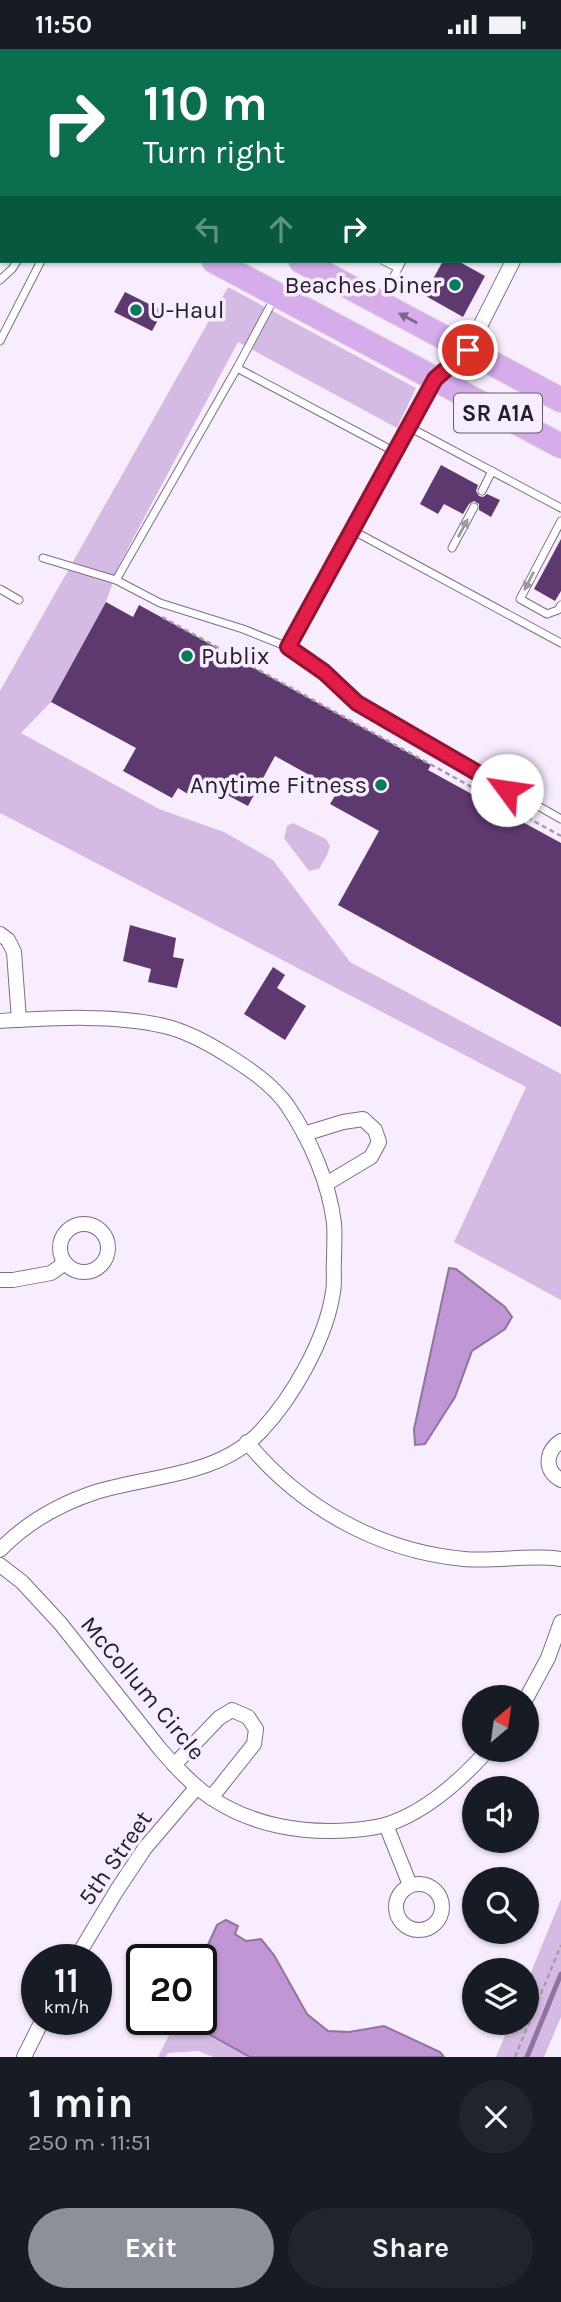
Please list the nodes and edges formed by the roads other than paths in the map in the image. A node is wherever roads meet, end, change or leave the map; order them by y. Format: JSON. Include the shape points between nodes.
{"nodes":[{"id":1,"x":15,"y":263,"type":"edge"},
{"id":2,"x":40,"y":263,"type":"edge"},
{"id":3,"x":219,"y":263,"type":"edge"},
{"id":4,"x":305,"y":263,"type":"edge"},
{"id":5,"x":512,"y":263,"type":"edge"},
{"id":6,"x":400,"y":265,"type":"edge"},
{"id":7,"x":0,"y":280,"type":"edge"},
{"id":8,"x":277,"y":294,"type":"junction"},
{"id":9,"x":380,"y":303,"type":"junction"},
{"id":10,"x":0,"y":341,"type":"edge"},
{"id":11,"x":468,"y":350,"type":"junction"},
{"id":12,"x":237,"y":368,"type":"junction"},
{"id":13,"x":435,"y":379,"type":"junction"},
{"id":14,"x":561,"y":400,"type":"edge"},
{"id":15,"x":409,"y":427,"type":"junction"},
{"id":16,"x":561,"y":446,"type":"edge"},
{"id":17,"x":395,"y":452,"type":"junction"},
{"id":18,"x":492,"y":471,"type":"junction"},
{"id":19,"x":482,"y":491,"type":"dead end"},
{"id":20,"x":474,"y":507,"type":"dead end"},
{"id":21,"x":561,"y":508,"type":"edge"},
{"id":22,"x":561,"y":521,"type":"edge"},
{"id":23,"x":352,"y":530,"type":"junction"},
{"id":24,"x":452,"y":548,"type":"dead end"},
{"id":25,"x":43,"y":558,"type":"dead end"},
{"id":26,"x":116,"y":580,"type":"junction"},
{"id":27,"x":0,"y":589,"type":"edge"},
{"id":28,"x":19,"y":600,"type":"dead end"},
{"id":29,"x":561,"y":605,"type":"edge"},
{"id":30,"x":561,"y":643,"type":"edge"},
{"id":31,"x":288,"y":647,"type":"junction"},
{"id":32,"x":561,"y":819,"type":"edge"},
{"id":33,"x":0,"y":935,"type":"edge"},
{"id":34,"x":19,"y":1020,"type":"junction"},
{"id":35,"x":0,"y":1021,"type":"edge"},
{"id":36,"x":304,"y":1135,"type":"junction"},
{"id":37,"x":326,"y":1184,"type":"junction"},
{"id":38,"x":65,"y":1263,"type":"dead end"},
{"id":39,"x":0,"y":1280,"type":"edge"},
{"id":40,"x":561,"y":1441,"type":"edge"},
{"id":41,"x":247,"y":1442,"type":"junction"},
{"id":42,"x":561,"y":1480,"type":"edge"},
{"id":43,"x":0,"y":1550,"type":"edge"},
{"id":44,"x":561,"y":1559,"type":"edge"},
{"id":45,"x":0,"y":1565,"type":"edge"},
{"id":46,"x":561,"y":1622,"type":"edge"},
{"id":47,"x":533,"y":1685,"type":"edge"},
{"id":48,"x":476,"y":1762,"type":"edge"},
{"id":49,"x":174,"y":1765,"type":"junction"},
{"id":50,"x":197,"y":1787,"type":"junction"},
{"id":51,"x":211,"y":1798,"type":"junction"},
{"id":52,"x":386,"y":1825,"type":"junction"},
{"id":53,"x":410,"y":1885,"type":"dead end"},
{"id":54,"x":84,"y":1944,"type":"edge"},
{"id":55,"x":35,"y":2035,"type":"edge"},
{"id":56,"x":24,"y":2057,"type":"edge"}],
"edges":[{"from":1,"to":7,"type":"lane"},
{"from":2,"to":10,"type":"lane"},
{"from":3,"to":8,"type":"highway","number":"SR A1A"},
{"from":4,"to":9,"type":"highway","number":"SR A1A"},
{"from":5,"to":11,"type":"street"},
{"from":6,"to":9,"type":"lane"},
{"from":8,"to":12,"type":"lane"},
{"from":8,"to":13,"type":"highway","number":"SR A1A"},
{"from":11,"to":9,"type":"highway","number":"SR A1A","one_way":true},
{"from":11,"to":13,"type":"street"},
{"from":11,"to":14,"type":"highway","number":"SR A1A"},
{"from":12,"to":17,"type":"lane"},
{"from":12,"to":26,"type":"lane"},
{"from":13,"to":15,"type":"lane"},
{"from":13,"to":16,"type":"highway","number":"SR A1A"},
{"from":15,"to":17,"type":"lane"},
{"from":15,"to":18,"type":"lane"},
{"from":17,"to":23,"type":"lane"},
{"from":18,"to":19,"type":"lane"},
{"from":18,"to":21,"type":"lane"},
{"from":24,"to":20,"type":"lane","one_way":true},
{"from":22,"to":29,"type":"lane","one_way":true,"via":[[520,599],[547,614]]},
{"from":23,"to":30,"type":"lane"},
{"from":23,"to":31,"type":"lane"},
{"from":25,"to":26,"type":"lane"},
{"from":26,"to":31,"type":"lane","via":[[160,603]]},
{"from":27,"to":28,"type":"lane"},
{"from":31,"to":32,"type":"lane","via":[[357,703]]},
{"from":33,"to":34,"type":"street","via":[[14,952]]},
{"from":34,"to":35,"type":"street"},
{"from":34,"to":36,"type":"street","via":[[103,1019],[165,1026],[209,1044],[254,1072],[286,1103]]},
{"from":36,"to":37,"type":"street"},
{"from":36,"to":37,"type":"street","via":[[363,1119],[375,1130],[379,1142],[371,1157]]},
{"from":37,"to":41,"type":"street","via":[[334,1224],[333,1291],[324,1329],[293,1387],[261,1432]]},
{"from":38,"to":39,"type":"street","via":[[51,1273]]},
{"from":40,"to":42,"type":"street","via":[[548,1459],[551,1471]]},
{"from":41,"to":43,"type":"street","via":[[228,1456],[185,1472],[81,1497],[43,1515]]},
{"from":41,"to":44,"type":"street","via":[[265,1464],[310,1502],[351,1527],[394,1544],[467,1559]]},
{"from":45,"to":49,"type":"street","name":"McCollum Circle","via":[[60,1623]]},
{"from":46,"to":47,"type":"street"},
{"from":48,"to":52,"type":"street","name":"McCollum Circle","via":[[439,1795]]},
{"from":49,"to":50,"type":"street","name":"McCollum Circle"},
{"from":49,"to":51,"type":"street","via":[[219,1718],[232,1710],[248,1717],[257,1729],[254,1744]]},
{"from":50,"to":51,"type":"street","name":"McCollum Circle"},
{"from":50,"to":54,"type":"street","name":"5th Street","via":[[145,1848]]},
{"from":51,"to":52,"type":"street","name":"McCollum Circle","via":[[284,1828],[332,1832]]},
{"from":52,"to":53,"type":"street"},
{"from":55,"to":56,"type":"street"}]}
